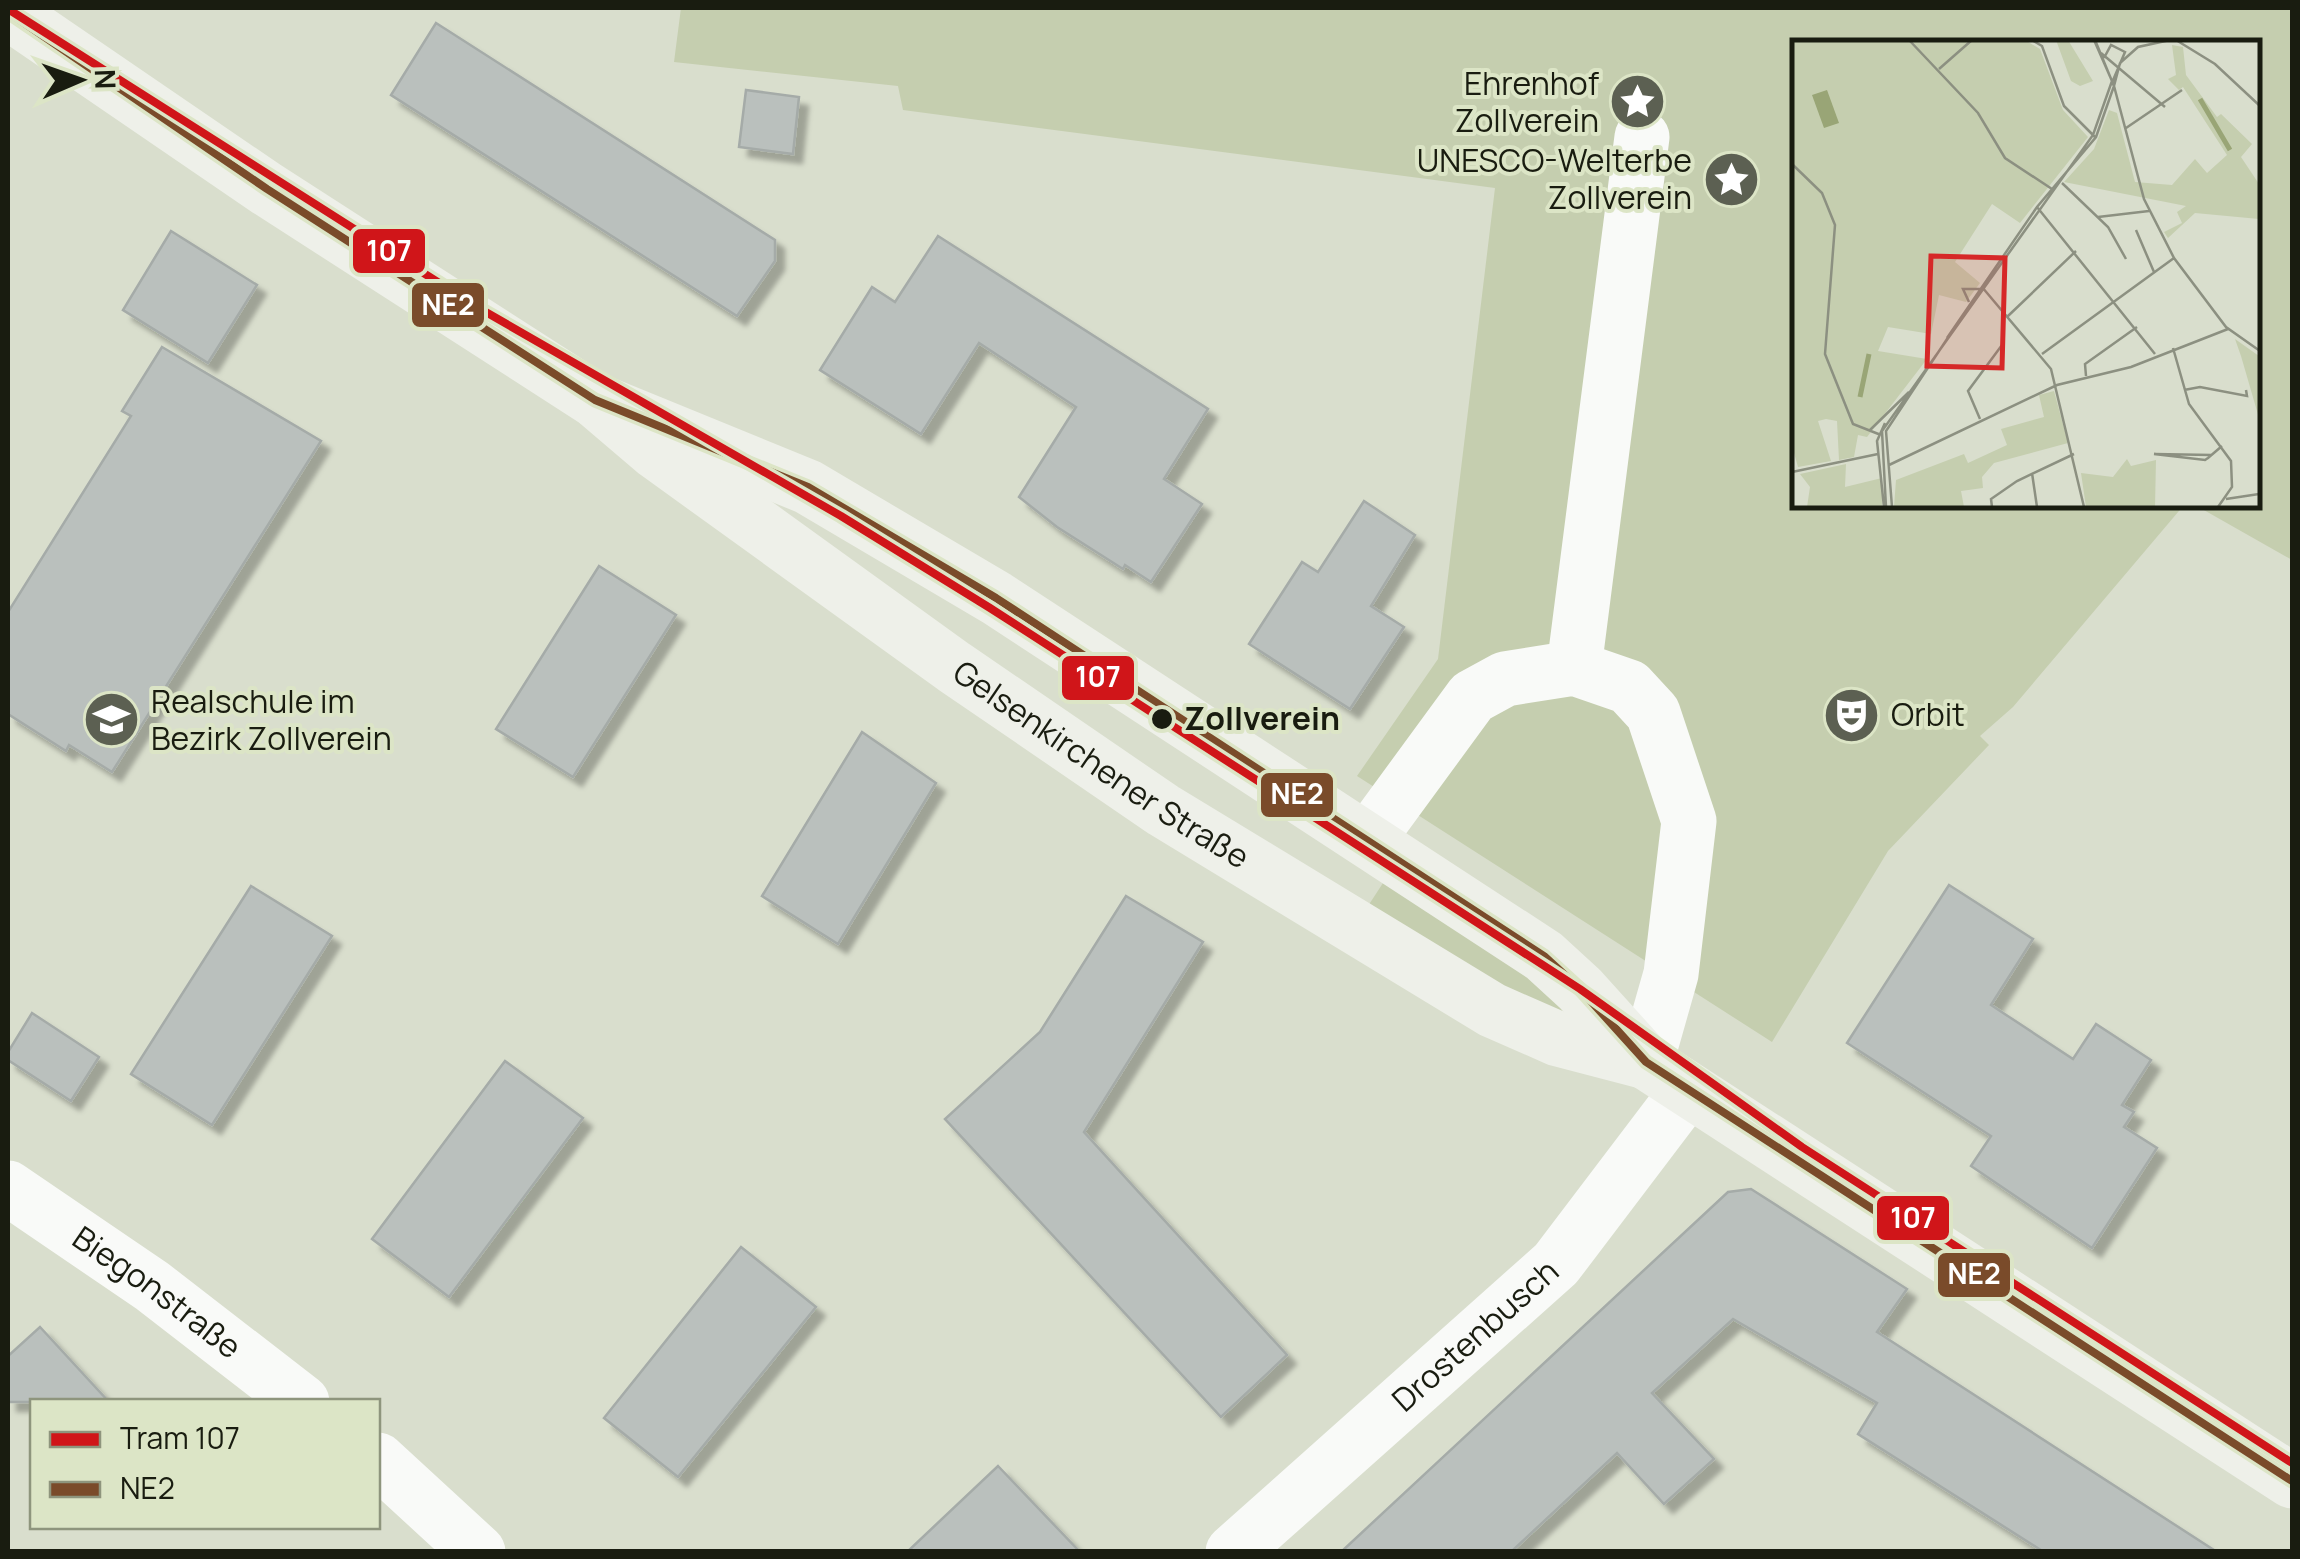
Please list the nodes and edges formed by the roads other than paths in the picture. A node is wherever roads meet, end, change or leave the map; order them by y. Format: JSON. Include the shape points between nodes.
{"nodes":[{"id":1,"x":8,"y":12,"type":"edge"},
{"id":2,"x":1642,"y":137,"type":"dead end"},
{"id":3,"x":594,"y":400,"type":"junction"},
{"id":4,"x":1574,"y":668,"type":"junction"},
{"id":5,"x":1368,"y":839,"type":"junction"},
{"id":6,"x":1667,"y":1076,"type":"junction"},
{"id":7,"x":8,"y":1188,"type":"edge"},
{"id":8,"x":298,"y":1399,"type":"edge"},
{"id":9,"x":380,"y":1462,"type":"edge"},
{"id":10,"x":2292,"y":1481,"type":"edge"},
{"id":11,"x":478,"y":1552,"type":"edge"},
{"id":12,"x":1232,"y":1552,"type":"edge"}],
"edges":[{"from":1,"to":3,"type":"main road","name":"Gelsenkirchener Straße"},
{"from":2,"to":4,"type":"street"},
{"from":3,"to":5,"type":"main road","name":"Gelsenkirchener Straße","via":[[808,487],[996,598]]},
{"from":3,"to":6,"type":"main road","name":"Gelsenkirchener Straße","via":[[656,452],[1162,810],[1492,1010]]},
{"from":4,"to":5,"type":"street","via":[[1505,680],[1472,697]]},
{"from":4,"to":6,"type":"street","via":[[1629,687],[1653,713],[1690,821],[1671,974]]},
{"from":5,"to":6,"type":"main road","name":"Gelsenkirchener Straße","via":[[1544,956]]},
{"from":6,"to":10,"type":"main road","name":"Gelsenkirchener Straße"},
{"from":6,"to":12,"type":"street","name":"Drostenbusch","via":[[1556,1264]]},
{"from":7,"to":8,"type":"street","name":"Biegonstraße","via":[[152,1286]]},
{"from":9,"to":11,"type":"street"}]}
